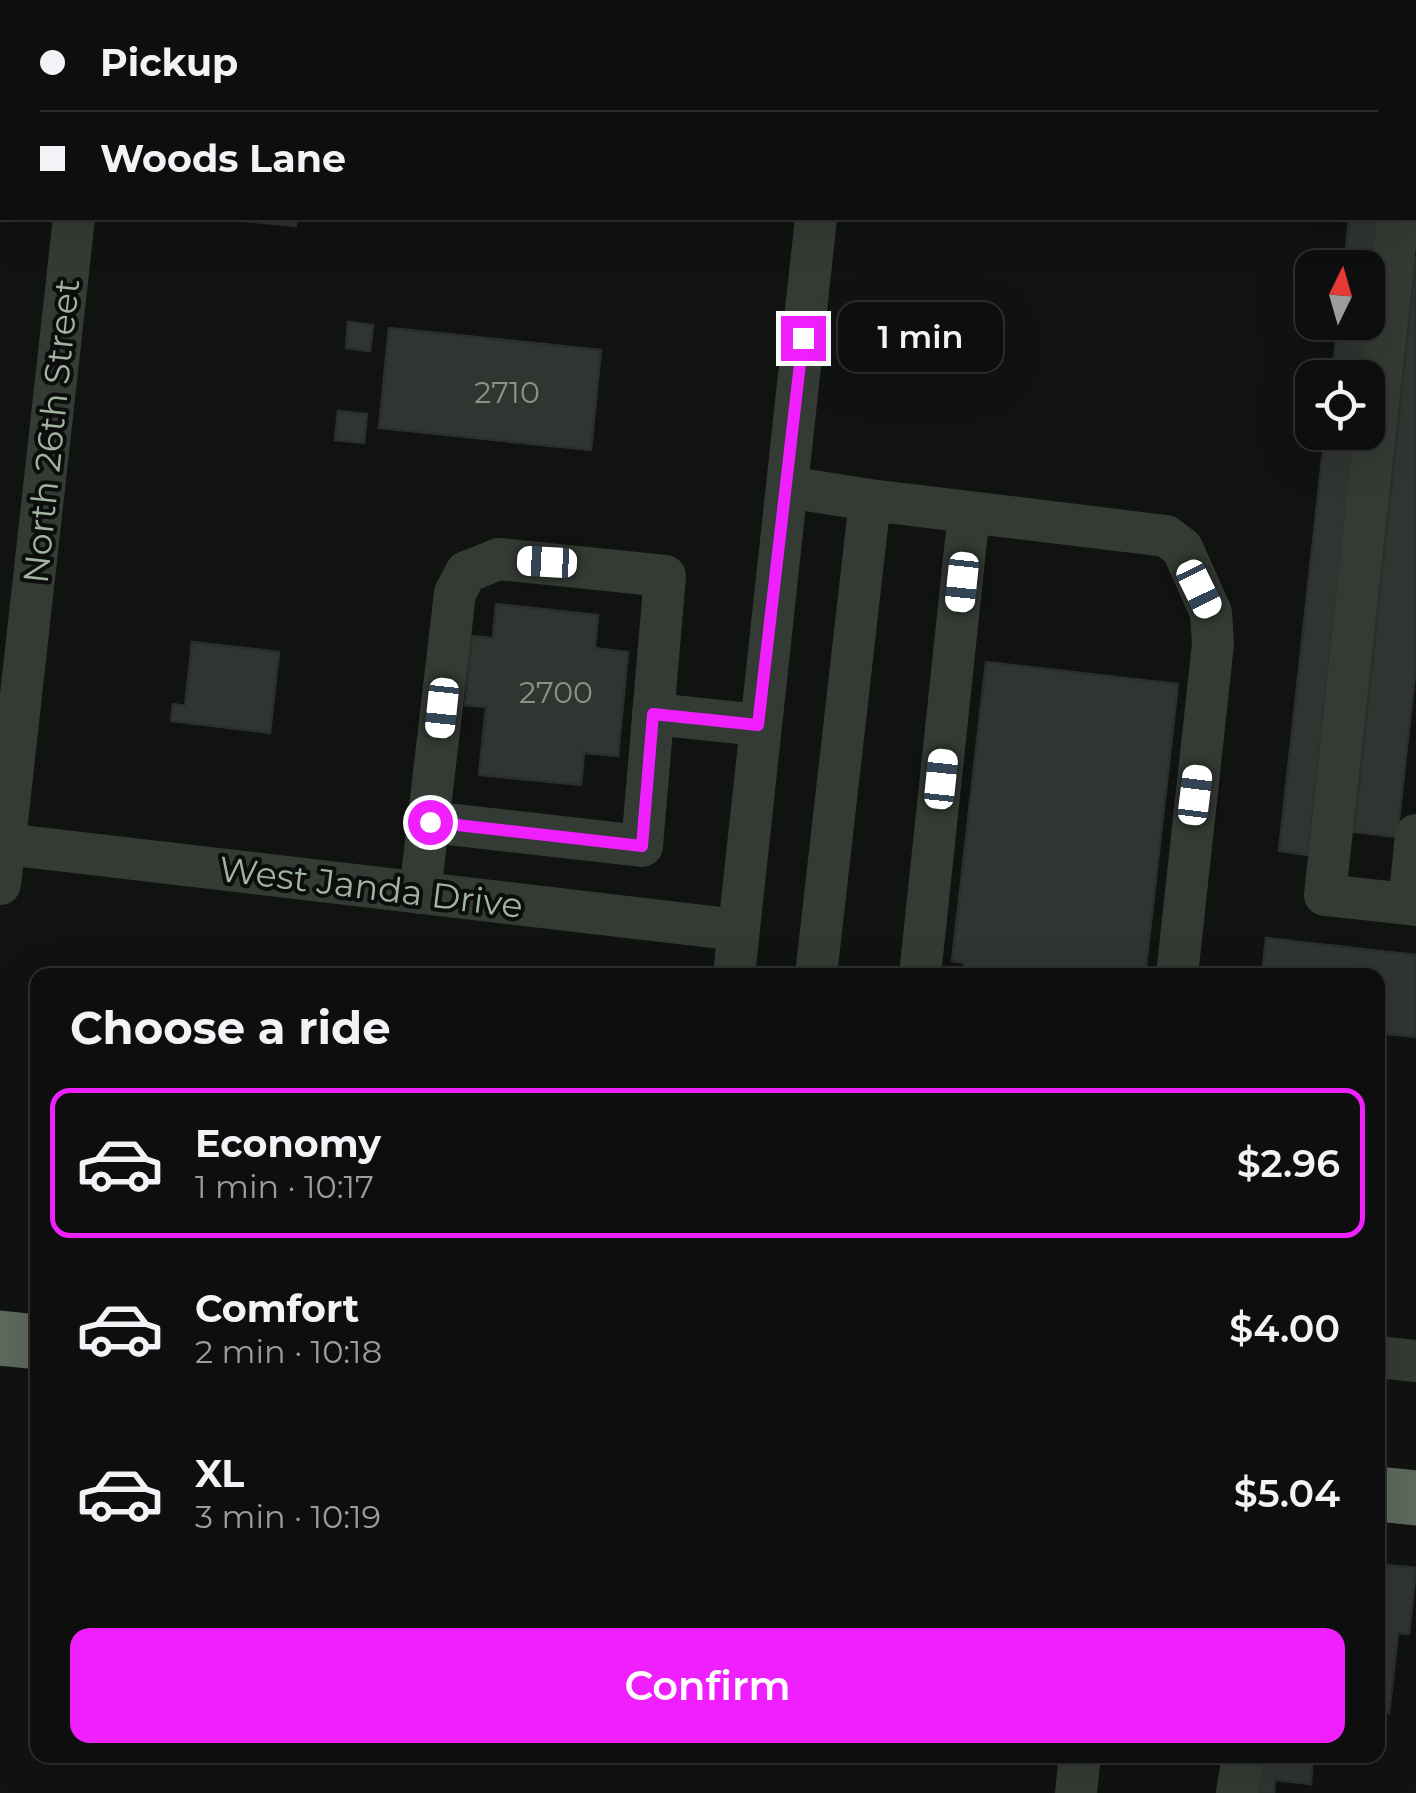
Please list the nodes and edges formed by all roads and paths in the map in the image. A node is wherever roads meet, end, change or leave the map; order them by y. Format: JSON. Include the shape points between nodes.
{"nodes":[{"id":1,"x":74,"y":220,"type":"edge"},
{"id":2,"x":816,"y":220,"type":"edge"},
{"id":3,"x":1398,"y":220,"type":"edge"},
{"id":4,"x":787,"y":488,"type":"junction"},
{"id":5,"x":870,"y":500,"type":"junction"},
{"id":6,"x":969,"y":512,"type":"junction"},
{"id":7,"x":653,"y":714,"type":"junction"},
{"id":8,"x":758,"y":725,"type":"junction"},
{"id":9,"x":430,"y":822,"type":"junction"},
{"id":10,"x":1416,"y":835,"type":"edge"},
{"id":11,"x":2,"y":864,"type":"edge"},
{"id":12,"x":420,"y":893,"type":"junction"},
{"id":13,"x":1412,"y":905,"type":"edge"},
{"id":14,"x":738,"y":930,"type":"junction"},
{"id":15,"x":735,"y":968,"type":"edge"},
{"id":16,"x":817,"y":968,"type":"edge"},
{"id":17,"x":921,"y":968,"type":"edge"},
{"id":18,"x":1178,"y":968,"type":"edge"},
{"id":19,"x":0,"y":1338,"type":"edge"},
{"id":20,"x":30,"y":1341,"type":"edge"},
{"id":21,"x":1385,"y":1358,"type":"edge"},
{"id":22,"x":1416,"y":1362,"type":"edge"},
{"id":23,"x":1385,"y":1495,"type":"edge"},
{"id":24,"x":1416,"y":1498,"type":"edge"},
{"id":25,"x":1079,"y":1763,"type":"edge"},
{"id":26,"x":1241,"y":1763,"type":"edge"},
{"id":27,"x":1076,"y":1793,"type":"edge"},
{"id":28,"x":1237,"y":1793,"type":"edge"}],
"edges":[{"from":1,"to":11,"type":"street","name":"North 26th Street"},
{"from":2,"to":4,"type":"street"},
{"from":3,"to":13,"type":"street","via":[[1325,895]]},
{"from":4,"to":5,"type":"street"},
{"from":4,"to":8,"type":"street"},
{"from":5,"to":6,"type":"street"},
{"from":5,"to":16,"type":"street"},
{"from":6,"to":17,"type":"street"},
{"from":6,"to":18,"type":"street","via":[[1166,536],[1182,548],[1211,613],[1212,644]]},
{"from":7,"to":8,"type":"street"},
{"from":7,"to":9,"type":"street","via":[[642,846]]},
{"from":7,"to":9,"type":"street","via":[[665,576],[499,559],[466,572],[455,594]]},
{"from":8,"to":14,"type":"street"},
{"from":9,"to":12,"type":"street"},
{"from":10,"to":13,"type":"street"},
{"from":11,"to":12,"type":"street","name":"West Janda Drive"},
{"from":12,"to":14,"type":"street","name":"West Janda Drive"},
{"from":14,"to":15,"type":"street"},
{"from":19,"to":20,"type":"highway"},
{"from":21,"to":22,"type":"street"},
{"from":23,"to":24,"type":"highway"},
{"from":25,"to":27,"type":"street"},
{"from":26,"to":28,"type":"street"}]}
